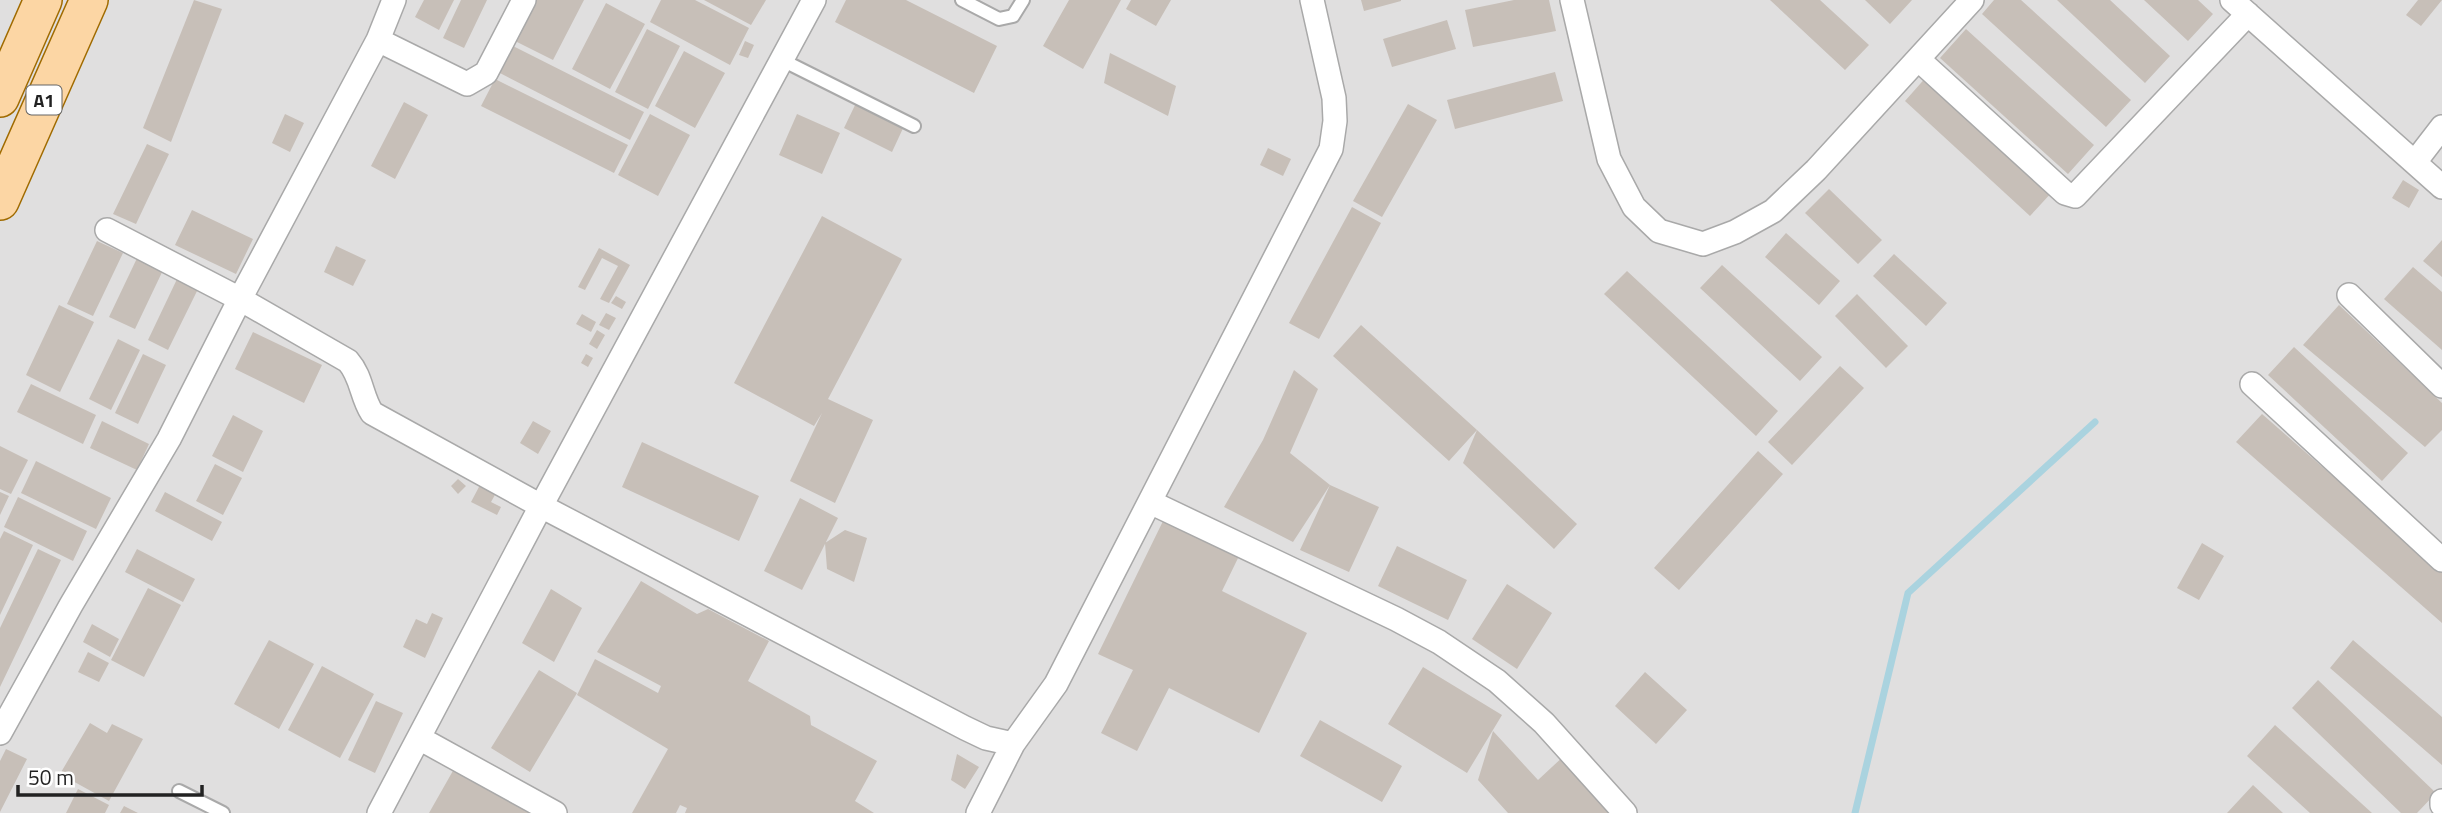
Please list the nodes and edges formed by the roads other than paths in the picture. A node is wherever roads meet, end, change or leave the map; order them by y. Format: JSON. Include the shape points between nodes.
{"nodes":[{"id":1,"x":43,"y":0,"type":"edge"},
{"id":2,"x":89,"y":0,"type":"edge"},
{"id":3,"x":394,"y":0,"type":"edge"},
{"id":4,"x":524,"y":0,"type":"edge"},
{"id":5,"x":814,"y":0,"type":"edge"},
{"id":6,"x":962,"y":0,"type":"edge"},
{"id":7,"x":1023,"y":0,"type":"edge"},
{"id":8,"x":1312,"y":0,"type":"edge"},
{"id":9,"x":1572,"y":0,"type":"edge"},
{"id":10,"x":1972,"y":0,"type":"edge"},
{"id":11,"x":2240,"y":7,"type":"edge"},
{"id":12,"x":378,"y":40,"type":"junction"},
{"id":13,"x":1918,"y":59,"type":"junction"},
{"id":14,"x":782,"y":60,"type":"junction"},
{"id":15,"x":0,"y":98,"type":"edge"},
{"id":16,"x":914,"y":126,"type":"dead end"},
{"id":17,"x":2442,"y":127,"type":"edge"},
{"id":18,"x":2415,"y":162,"type":"junction"},
{"id":19,"x":2442,"y":187,"type":"edge"},
{"id":20,"x":0,"y":201,"type":"edge"},
{"id":21,"x":107,"y":230,"type":"dead end"},
{"id":22,"x":2349,"y":295,"type":"dead end"},
{"id":23,"x":240,"y":299,"type":"junction"},
{"id":24,"x":2252,"y":384,"type":"dead end"},
{"id":25,"x":2442,"y":386,"type":"edge"},
{"id":26,"x":1150,"y":502,"type":"junction"},
{"id":27,"x":541,"y":506,"type":"junction"},
{"id":28,"x":2442,"y":560,"type":"edge"},
{"id":29,"x":0,"y":733,"type":"edge"},
{"id":30,"x":419,"y":738,"type":"junction"},
{"id":31,"x":1013,"y":744,"type":"junction"},
{"id":32,"x":179,"y":791,"type":"dead end"},
{"id":33,"x":223,"y":813,"type":"edge"},
{"id":34,"x":379,"y":813,"type":"edge"},
{"id":35,"x":555,"y":813,"type":"edge"},
{"id":36,"x":978,"y":813,"type":"edge"},
{"id":37,"x":1625,"y":813,"type":"edge"}],
"edges":[{"from":1,"to":15,"type":"main road","number":"A1"},
{"from":2,"to":20,"type":"main road","number":"A1"},
{"from":3,"to":12,"type":"street"},
{"from":4,"to":12,"type":"street","via":[[486,73],[467,83]]},
{"from":5,"to":14,"type":"street"},
{"from":6,"to":7,"type":"lane","via":[[999,19],[1013,16]]},
{"from":8,"to":26,"type":"street","via":[[1334,98],[1331,149]]},
{"from":9,"to":13,"type":"street","via":[[1609,159],[1634,207],[1659,231],[1703,244],[1773,211]]},
{"from":10,"to":13,"type":"street"},
{"from":11,"to":13,"type":"street","via":[[2075,195],[2065,193]]},
{"from":11,"to":18,"type":"street"},
{"from":12,"to":23,"type":"street"},
{"from":14,"to":16,"type":"lane"},
{"from":14,"to":27,"type":"street"},
{"from":17,"to":18,"type":"street"},
{"from":18,"to":19,"type":"street"},
{"from":21,"to":23,"type":"street"},
{"from":22,"to":25,"type":"street"},
{"from":23,"to":27,"type":"street","via":[[348,361],[358,372],[372,413]]},
{"from":23,"to":29,"type":"street","via":[[169,439]]},
{"from":24,"to":28,"type":"street"},
{"from":26,"to":31,"type":"street","via":[[1056,684]]},
{"from":26,"to":37,"type":"street","via":[[1439,642],[1497,681],[1544,723]]},
{"from":27,"to":30,"type":"street"},
{"from":27,"to":31,"type":"street","via":[[986,738]]},
{"from":30,"to":34,"type":"street"},
{"from":30,"to":35,"type":"street"},
{"from":31,"to":36,"type":"street"},
{"from":32,"to":33,"type":"lane"}]}
